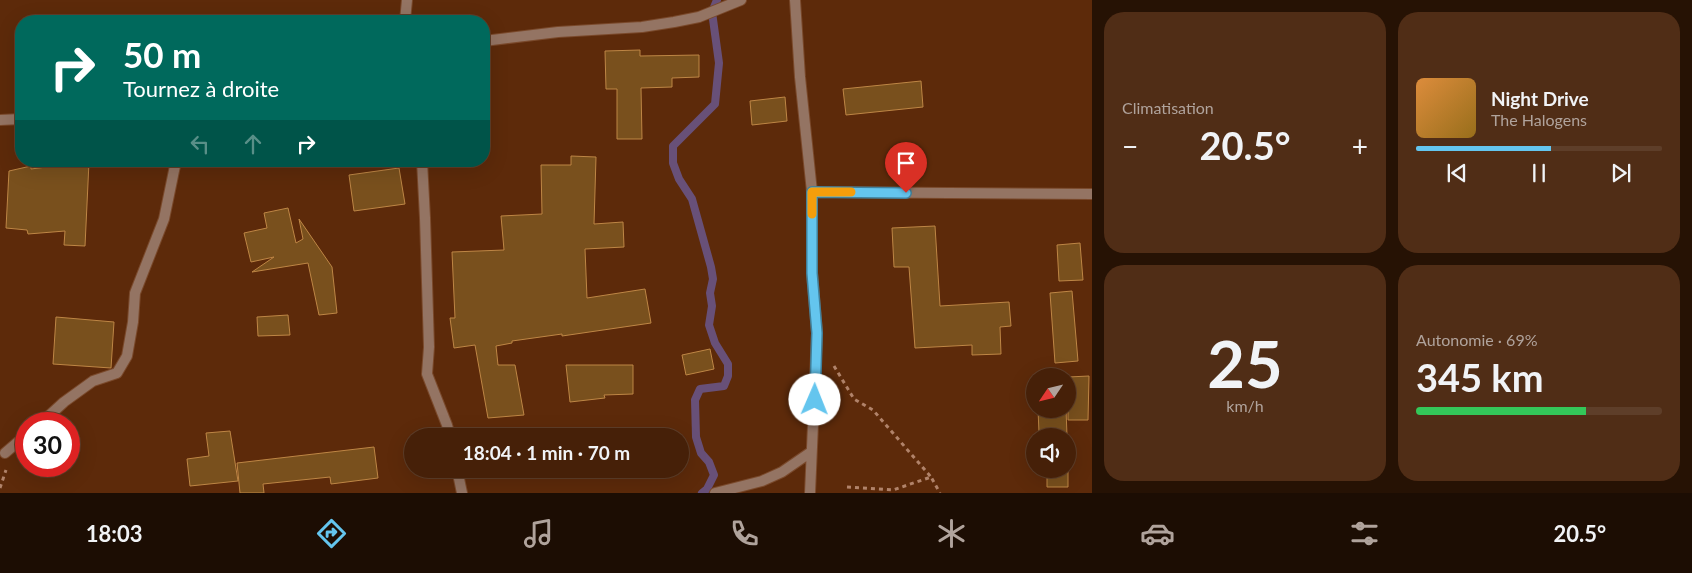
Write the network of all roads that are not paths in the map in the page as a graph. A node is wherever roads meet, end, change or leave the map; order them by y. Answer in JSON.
{"nodes":[{"id":1,"x":407,"y":0,"type":"edge"},
{"id":2,"x":741,"y":0,"type":"edge"},
{"id":3,"x":795,"y":0,"type":"edge"},
{"id":4,"x":406,"y":15,"type":"edge"},
{"id":5,"x":490,"y":40,"type":"edge"},
{"id":6,"x":15,"y":119,"type":"edge"},
{"id":7,"x":0,"y":120,"type":"edge"},
{"id":8,"x":175,"y":167,"type":"edge"},
{"id":9,"x":422,"y":167,"type":"edge"},
{"id":10,"x":812,"y":192,"type":"junction"},
{"id":11,"x":1092,"y":194,"type":"edge"},
{"id":12,"x":53,"y":412,"type":"edge"},
{"id":13,"x":448,"y":428,"type":"edge"},
{"id":14,"x":15,"y":444,"type":"edge"},
{"id":15,"x":811,"y":452,"type":"junction"},
{"id":16,"x":5,"y":453,"type":"dead end"},
{"id":17,"x":459,"y":478,"type":"edge"},
{"id":18,"x":462,"y":493,"type":"edge"},
{"id":19,"x":715,"y":493,"type":"edge"},
{"id":20,"x":810,"y":493,"type":"edge"}],
"edges":[{"from":1,"to":4,"type":"street"},
{"from":2,"to":5,"type":"street"},
{"from":3,"to":10,"type":"street"},
{"from":6,"to":7,"type":"street"},
{"from":8,"to":12,"type":"street"},
{"from":9,"to":13,"type":"street"},
{"from":10,"to":11,"type":"street"},
{"from":10,"to":15,"type":"street"},
{"from":14,"to":16,"type":"street"},
{"from":15,"to":19,"type":"street"},
{"from":15,"to":20,"type":"street"},
{"from":17,"to":18,"type":"street"}]}
